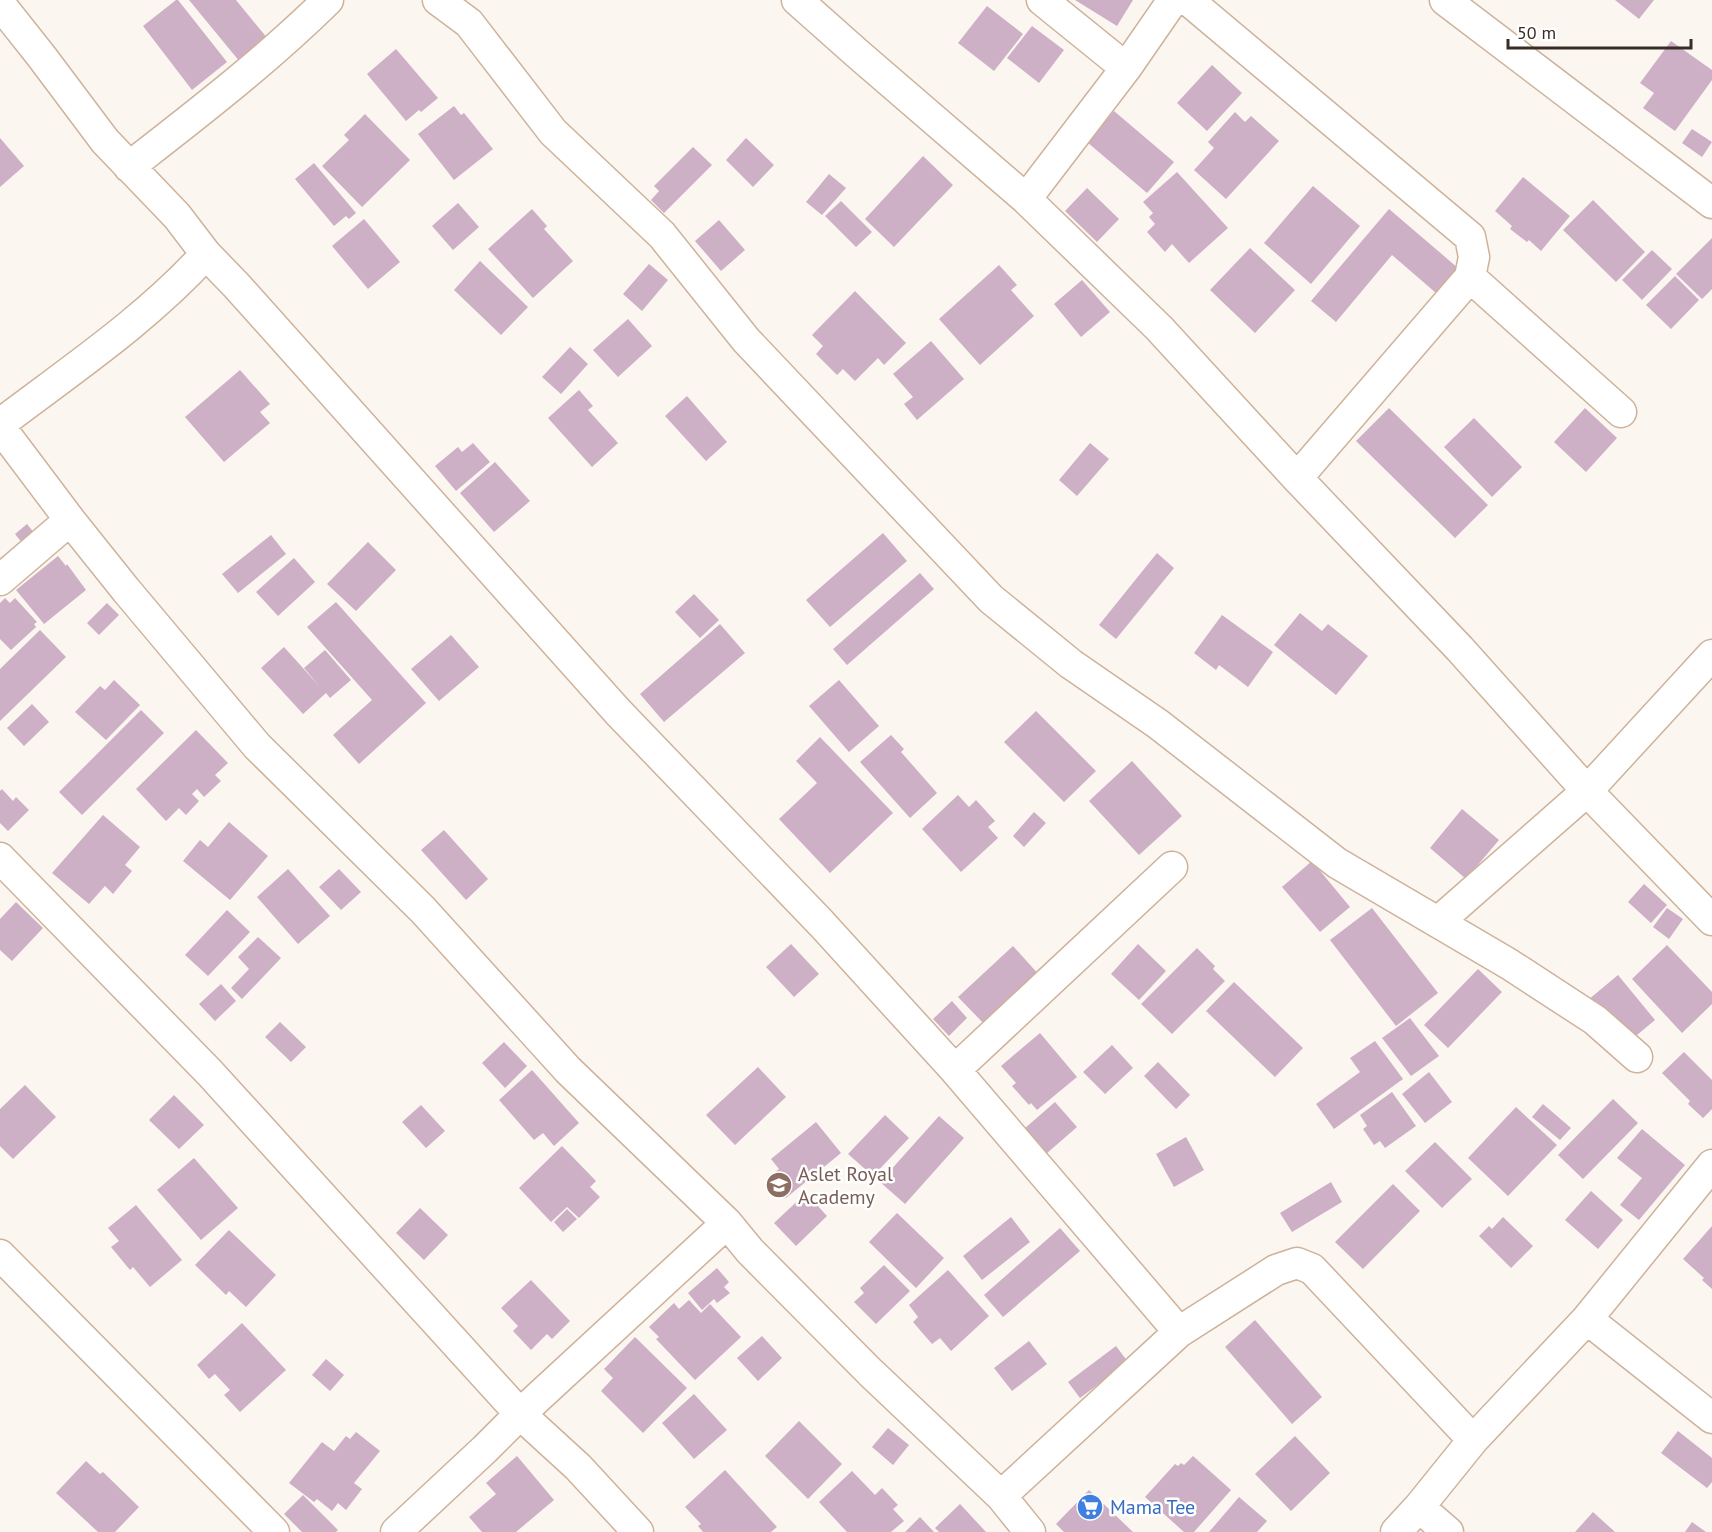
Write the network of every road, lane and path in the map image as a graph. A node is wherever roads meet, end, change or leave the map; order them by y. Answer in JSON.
{"nodes":[{"id":1,"x":328,"y":0,"type":"edge"},
{"id":2,"x":438,"y":0,"type":"edge"},
{"id":3,"x":797,"y":0,"type":"edge"},
{"id":4,"x":1042,"y":0,"type":"edge"},
{"id":5,"x":1173,"y":0,"type":"edge"},
{"id":6,"x":1188,"y":0,"type":"edge"},
{"id":7,"x":1445,"y":0,"type":"edge"},
{"id":8,"x":0,"y":4,"type":"edge"},
{"id":9,"x":1126,"y":68,"type":"junction"},
{"id":10,"x":129,"y":167,"type":"junction"},
{"id":11,"x":1026,"y":199,"type":"junction"},
{"id":12,"x":1712,"y":204,"type":"edge"},
{"id":13,"x":206,"y":254,"type":"junction"},
{"id":14,"x":1470,"y":277,"type":"junction"},
{"id":15,"x":1621,"y":412,"type":"dead end"},
{"id":16,"x":0,"y":425,"type":"edge"},
{"id":17,"x":1297,"y":478,"type":"junction"},
{"id":18,"x":70,"y":520,"type":"junction"},
{"id":19,"x":0,"y":580,"type":"edge"},
{"id":20,"x":1712,"y":655,"type":"edge"},
{"id":21,"x":1587,"y":791,"type":"junction"},
{"id":22,"x":0,"y":858,"type":"edge"},
{"id":23,"x":1172,"y":867,"type":"dead end"},
{"id":24,"x":1712,"y":920,"type":"edge"},
{"id":25,"x":1438,"y":922,"type":"junction"},
{"id":26,"x":1637,"y":1057,"type":"dead end"},
{"id":27,"x":955,"y":1070,"type":"junction"},
{"id":28,"x":1712,"y":1165,"type":"edge"},
{"id":29,"x":727,"y":1223,"type":"junction"},
{"id":30,"x":0,"y":1255,"type":"edge"},
{"id":31,"x":1587,"y":1319,"type":"junction"},
{"id":32,"x":1179,"y":1332,"type":"junction"},
{"id":33,"x":520,"y":1414,"type":"junction"},
{"id":34,"x":1712,"y":1418,"type":"edge"},
{"id":35,"x":1473,"y":1440,"type":"junction"},
{"id":36,"x":1001,"y":1496,"type":"junction"},
{"id":37,"x":1419,"y":1507,"type":"junction"},
{"id":38,"x":274,"y":1532,"type":"edge"},
{"id":39,"x":396,"y":1532,"type":"edge"},
{"id":40,"x":638,"y":1532,"type":"edge"},
{"id":41,"x":1030,"y":1532,"type":"edge"},
{"id":42,"x":1396,"y":1532,"type":"edge"},
{"id":43,"x":1448,"y":1532,"type":"edge"}],
"edges":[{"from":1,"to":10,"type":"street"},
{"from":2,"to":25,"type":"street"},
{"from":3,"to":11,"type":"street"},
{"from":4,"to":9,"type":"street"},
{"from":5,"to":9,"type":"street"},
{"from":6,"to":14,"type":"street"},
{"from":7,"to":12,"type":"street"},
{"from":8,"to":10,"type":"street"},
{"from":9,"to":11,"type":"street"},
{"from":10,"to":13,"type":"street"},
{"from":11,"to":17,"type":"street"},
{"from":13,"to":16,"type":"street"},
{"from":13,"to":27,"type":"street"},
{"from":14,"to":15,"type":"street"},
{"from":14,"to":17,"type":"street"},
{"from":16,"to":18,"type":"street"},
{"from":17,"to":21,"type":"street"},
{"from":18,"to":19,"type":"street"},
{"from":18,"to":29,"type":"street"},
{"from":20,"to":21,"type":"street"},
{"from":21,"to":24,"type":"street"},
{"from":21,"to":25,"type":"street"},
{"from":22,"to":33,"type":"street"},
{"from":23,"to":27,"type":"street"},
{"from":25,"to":26,"type":"street"},
{"from":27,"to":32,"type":"street"},
{"from":28,"to":31,"type":"street"},
{"from":29,"to":33,"type":"street"},
{"from":29,"to":36,"type":"street"},
{"from":30,"to":38,"type":"street"},
{"from":31,"to":34,"type":"street"},
{"from":31,"to":35,"type":"street"},
{"from":32,"to":35,"type":"street"},
{"from":32,"to":36,"type":"street"},
{"from":33,"to":39,"type":"street"},
{"from":33,"to":40,"type":"street"},
{"from":35,"to":37,"type":"street"},
{"from":36,"to":41,"type":"street"},
{"from":37,"to":42,"type":"street"},
{"from":37,"to":43,"type":"street"}]}
